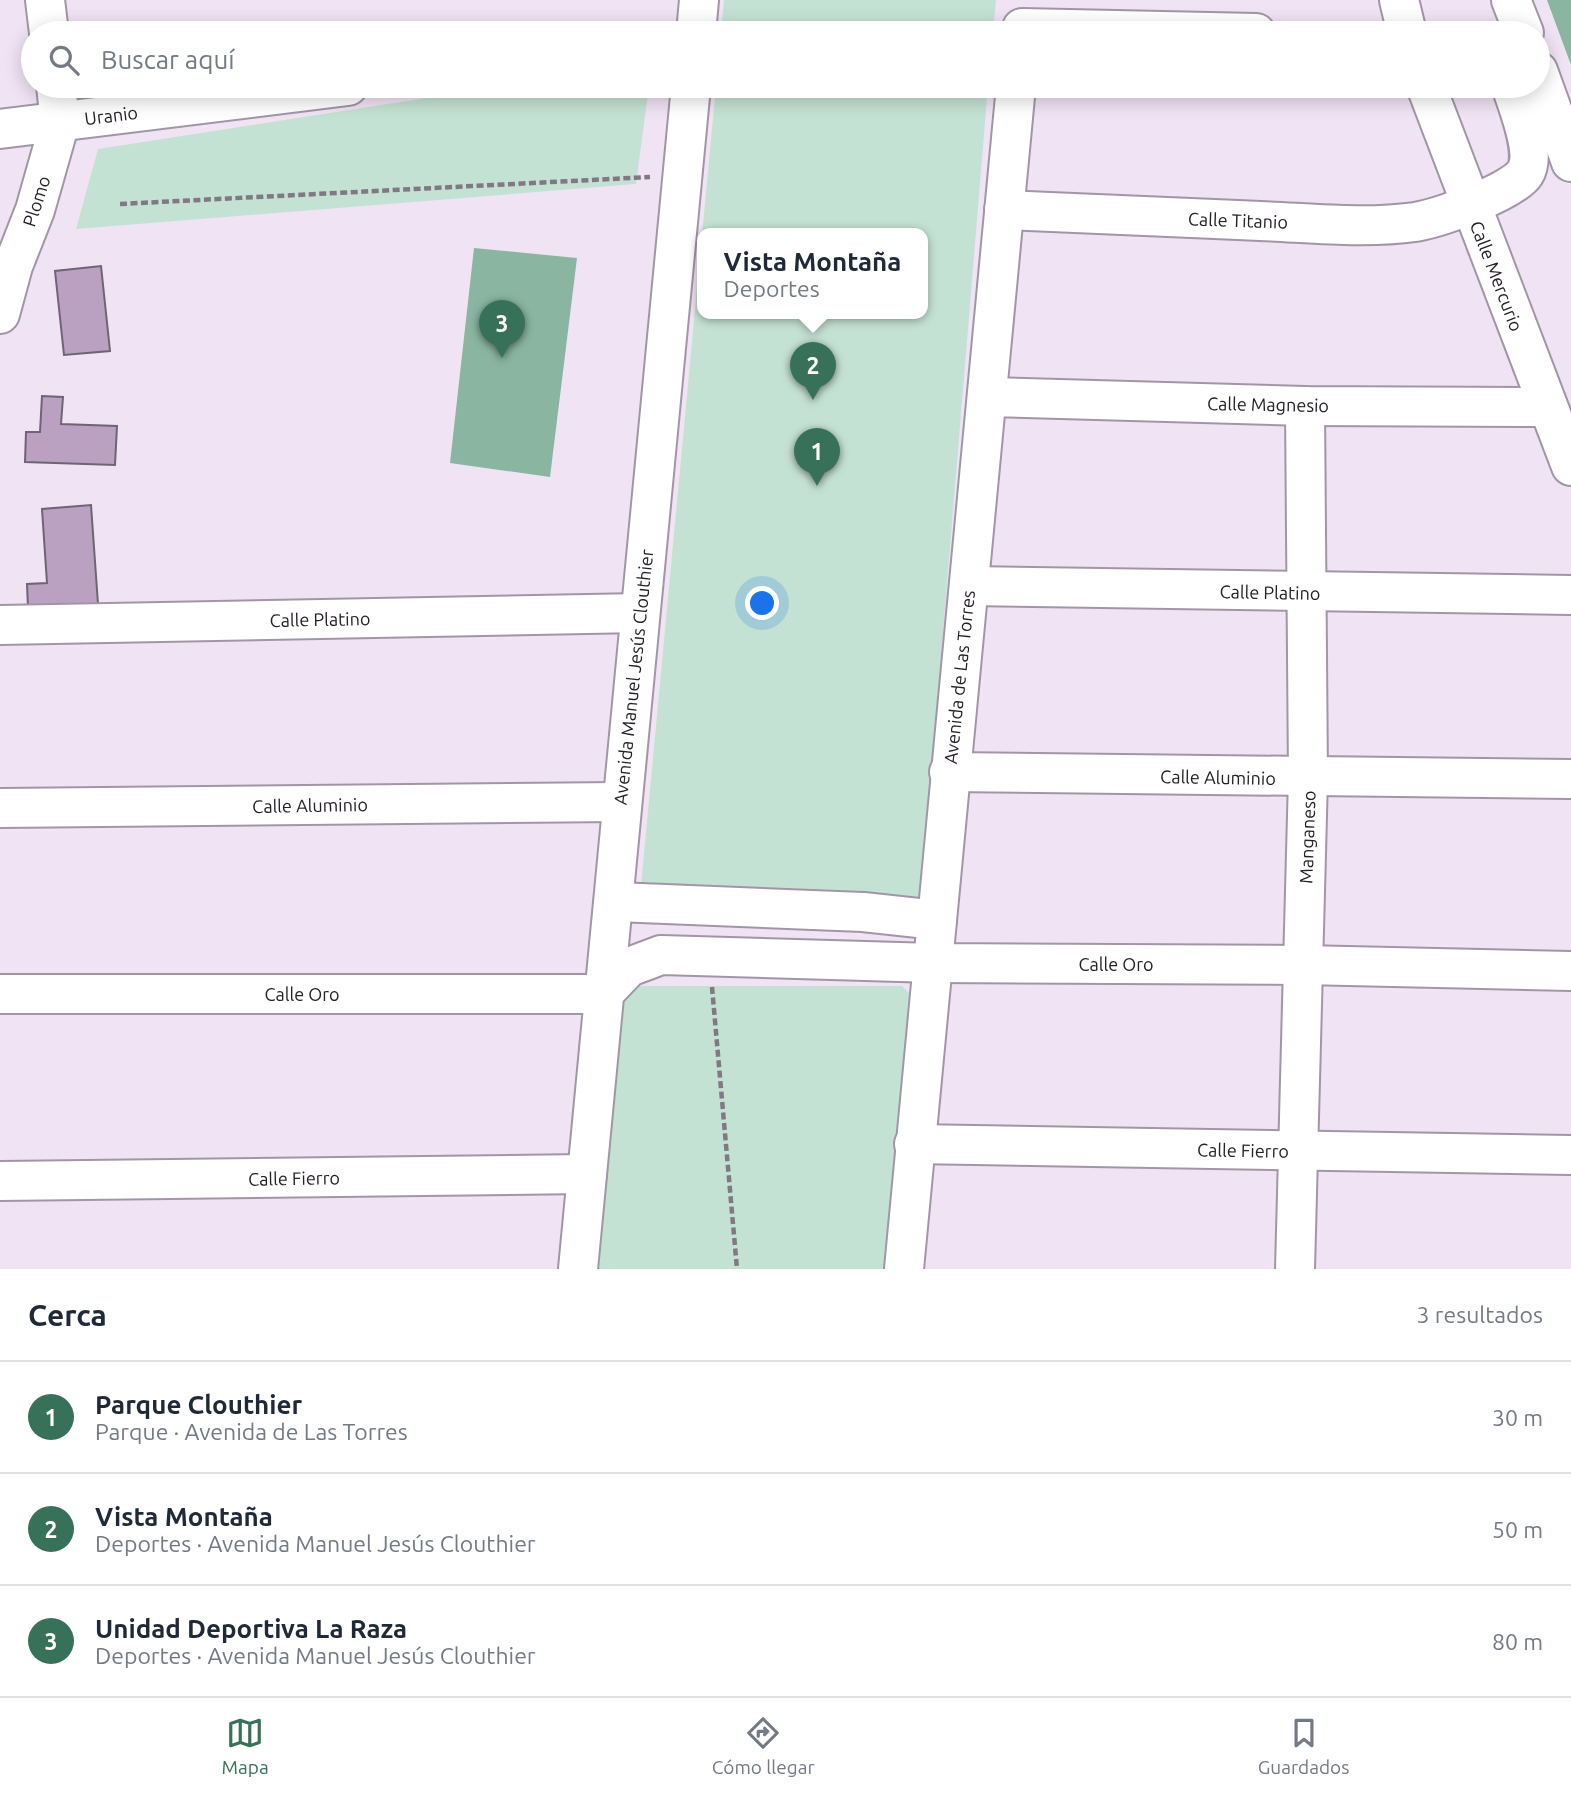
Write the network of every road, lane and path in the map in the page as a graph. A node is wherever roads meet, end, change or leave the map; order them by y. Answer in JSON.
{"nodes":[{"id":1,"x":45,"y":0,"type":"edge"},
{"id":2,"x":699,"y":0,"type":"edge"},
{"id":3,"x":1399,"y":0,"type":"edge"},
{"id":4,"x":1502,"y":0,"type":"edge"},
{"id":5,"x":1511,"y":0,"type":"edge"},
{"id":6,"x":1023,"y":20,"type":"edge"},
{"id":7,"x":48,"y":21,"type":"edge"},
{"id":8,"x":697,"y":21,"type":"edge"},
{"id":9,"x":1041,"y":21,"type":"edge"},
{"id":10,"x":1404,"y":21,"type":"edge"},
{"id":11,"x":1502,"y":21,"type":"edge"},
{"id":12,"x":1519,"y":21,"type":"edge"},
{"id":13,"x":155,"y":98,"type":"edge"},
{"id":14,"x":690,"y":98,"type":"edge"},
{"id":15,"x":1015,"y":98,"type":"edge"},
{"id":16,"x":1430,"y":98,"type":"edge"},
{"id":17,"x":1514,"y":98,"type":"edge"},
{"id":18,"x":1548,"y":98,"type":"edge"},
{"id":19,"x":58,"y":104,"type":"edge"},
{"id":20,"x":0,"y":130,"type":"edge"},
{"id":21,"x":1571,"y":162,"type":"edge"},
{"id":22,"x":682,"y":175,"type":"junction"},
{"id":23,"x":120,"y":204,"type":"dead end"},
{"id":24,"x":1469,"y":204,"type":"junction"},
{"id":25,"x":1004,"y":210,"type":"junction"},
{"id":26,"x":0,"y":314,"type":"edge"},
{"id":27,"x":988,"y":397,"type":"junction"},
{"id":28,"x":1305,"y":406,"type":"junction"},
{"id":29,"x":1548,"y":407,"type":"junction"},
{"id":30,"x":1571,"y":466,"type":"edge"},
{"id":31,"x":969,"y":586,"type":"junction"},
{"id":32,"x":1304,"y":593,"type":"junction"},
{"id":33,"x":1571,"y":595,"type":"edge"},
{"id":34,"x":640,"y":613,"type":"junction"},
{"id":35,"x":0,"y":625,"type":"edge"},
{"id":36,"x":949,"y":772,"type":"junction"},
{"id":37,"x":1308,"y":778,"type":"junction"},
{"id":38,"x":1571,"y":779,"type":"edge"},
{"id":39,"x":620,"y":802,"type":"junction"},
{"id":40,"x":0,"y":808,"type":"edge"},
{"id":41,"x":615,"y":892,"type":"junction"},
{"id":42,"x":937,"y":920,"type":"junction"},
{"id":43,"x":661,"y":955,"type":"junction"},
{"id":44,"x":709,"y":956,"type":"junction"},
{"id":45,"x":934,"y":963,"type":"junction"},
{"id":46,"x":1303,"y":965,"type":"junction"},
{"id":47,"x":1571,"y":971,"type":"edge"},
{"id":48,"x":603,"y":993,"type":"junction"},
{"id":49,"x":0,"y":994,"type":"edge"},
{"id":50,"x":914,"y":1144,"type":"junction"},
{"id":51,"x":1297,"y":1151,"type":"junction"},
{"id":52,"x":1571,"y":1155,"type":"edge"},
{"id":53,"x":587,"y":1174,"type":"junction"},
{"id":54,"x":0,"y":1181,"type":"edge"},
{"id":55,"x":578,"y":1269,"type":"edge"},
{"id":56,"x":737,"y":1269,"type":"edge"},
{"id":57,"x":904,"y":1269,"type":"edge"},
{"id":58,"x":1295,"y":1269,"type":"edge"}],
"edges":[{"from":1,"to":7,"type":"street"},
{"from":2,"to":8,"type":"street"},
{"from":3,"to":10,"type":"street"},
{"from":4,"to":11,"type":"street"},
{"from":5,"to":12,"type":"street"},
{"from":6,"to":9,"type":"street"},
{"from":13,"to":19,"type":"street","name":"Uranio"},
{"from":14,"to":22,"type":"street","name":"Avenida Manuel Jesús Clouthier"},
{"from":15,"to":25,"type":"street","name":"Avenida de Las Torres"},
{"from":16,"to":24,"type":"street","name":"Calle Mercurio"},
{"from":17,"to":24,"type":"street","name":"Calle Titanio"},
{"from":18,"to":21,"type":"street"},
{"from":19,"to":20,"type":"street","name":"Uranio"},
{"from":19,"to":26,"type":"street","name":"Plomo"},
{"from":22,"to":23,"type":"path"},
{"from":22,"to":34,"type":"street","name":"Avenida Manuel Jesús Clouthier"},
{"from":24,"to":25,"type":"street","name":"Calle Titanio"},
{"from":24,"to":29,"type":"street","name":"Calle Mercurio"},
{"from":25,"to":27,"type":"street","name":"Avenida de Las Torres"},
{"from":27,"to":28,"type":"street","name":"Calle Magnesio"},
{"from":27,"to":31,"type":"street","name":"Avenida de Las Torres"},
{"from":28,"to":29,"type":"street","name":"Calle Magnesio"},
{"from":28,"to":32,"type":"street","name":"Manganeso"},
{"from":29,"to":30,"type":"street","name":"Calle Mercurio"},
{"from":31,"to":32,"type":"street","name":"Calle Platino"},
{"from":31,"to":36,"type":"street","name":"Avenida de Las Torres"},
{"from":32,"to":33,"type":"street","name":"Calle Platino"},
{"from":32,"to":37,"type":"street","name":"Manganeso"},
{"from":34,"to":35,"type":"street","name":"Calle Platino"},
{"from":34,"to":39,"type":"street","name":"Avenida Manuel Jesús Clouthier"},
{"from":36,"to":37,"type":"street","name":"Calle Aluminio"},
{"from":36,"to":42,"type":"street","name":"Avenida de Las Torres"},
{"from":37,"to":38,"type":"street","name":"Calle Aluminio"},
{"from":37,"to":46,"type":"street","name":"Manganeso"},
{"from":39,"to":40,"type":"street","name":"Calle Aluminio"},
{"from":39,"to":41,"type":"street","name":"Avenida Manuel Jesús Clouthier"},
{"from":41,"to":42,"type":"street"},
{"from":41,"to":43,"type":"street"},
{"from":41,"to":48,"type":"street","name":"Avenida Manuel Jesús Clouthier"},
{"from":42,"to":45,"type":"street","name":"Avenida de Las Torres"},
{"from":43,"to":44,"type":"street","name":"Calle Oro"},
{"from":43,"to":48,"type":"street"},
{"from":44,"to":45,"type":"street","name":"Calle Oro"},
{"from":44,"to":56,"type":"path"},
{"from":45,"to":46,"type":"street","name":"Calle Oro"},
{"from":45,"to":50,"type":"street","name":"Avenida de Las Torres"},
{"from":46,"to":47,"type":"street","name":"Calle Oro"},
{"from":46,"to":51,"type":"street","name":"Manganeso"},
{"from":48,"to":49,"type":"street","name":"Calle Oro"},
{"from":48,"to":53,"type":"street","name":"Avenida Manuel Jesús Clouthier"},
{"from":50,"to":51,"type":"street","name":"Calle Fierro"},
{"from":50,"to":57,"type":"street","name":"Avenida de Las Torres"},
{"from":51,"to":52,"type":"street","name":"Calle Fierro"},
{"from":51,"to":58,"type":"street","name":"Manganeso"},
{"from":53,"to":54,"type":"street","name":"Calle Fierro"},
{"from":53,"to":55,"type":"street","name":"Avenida Manuel Jesús Clouthier"}]}
